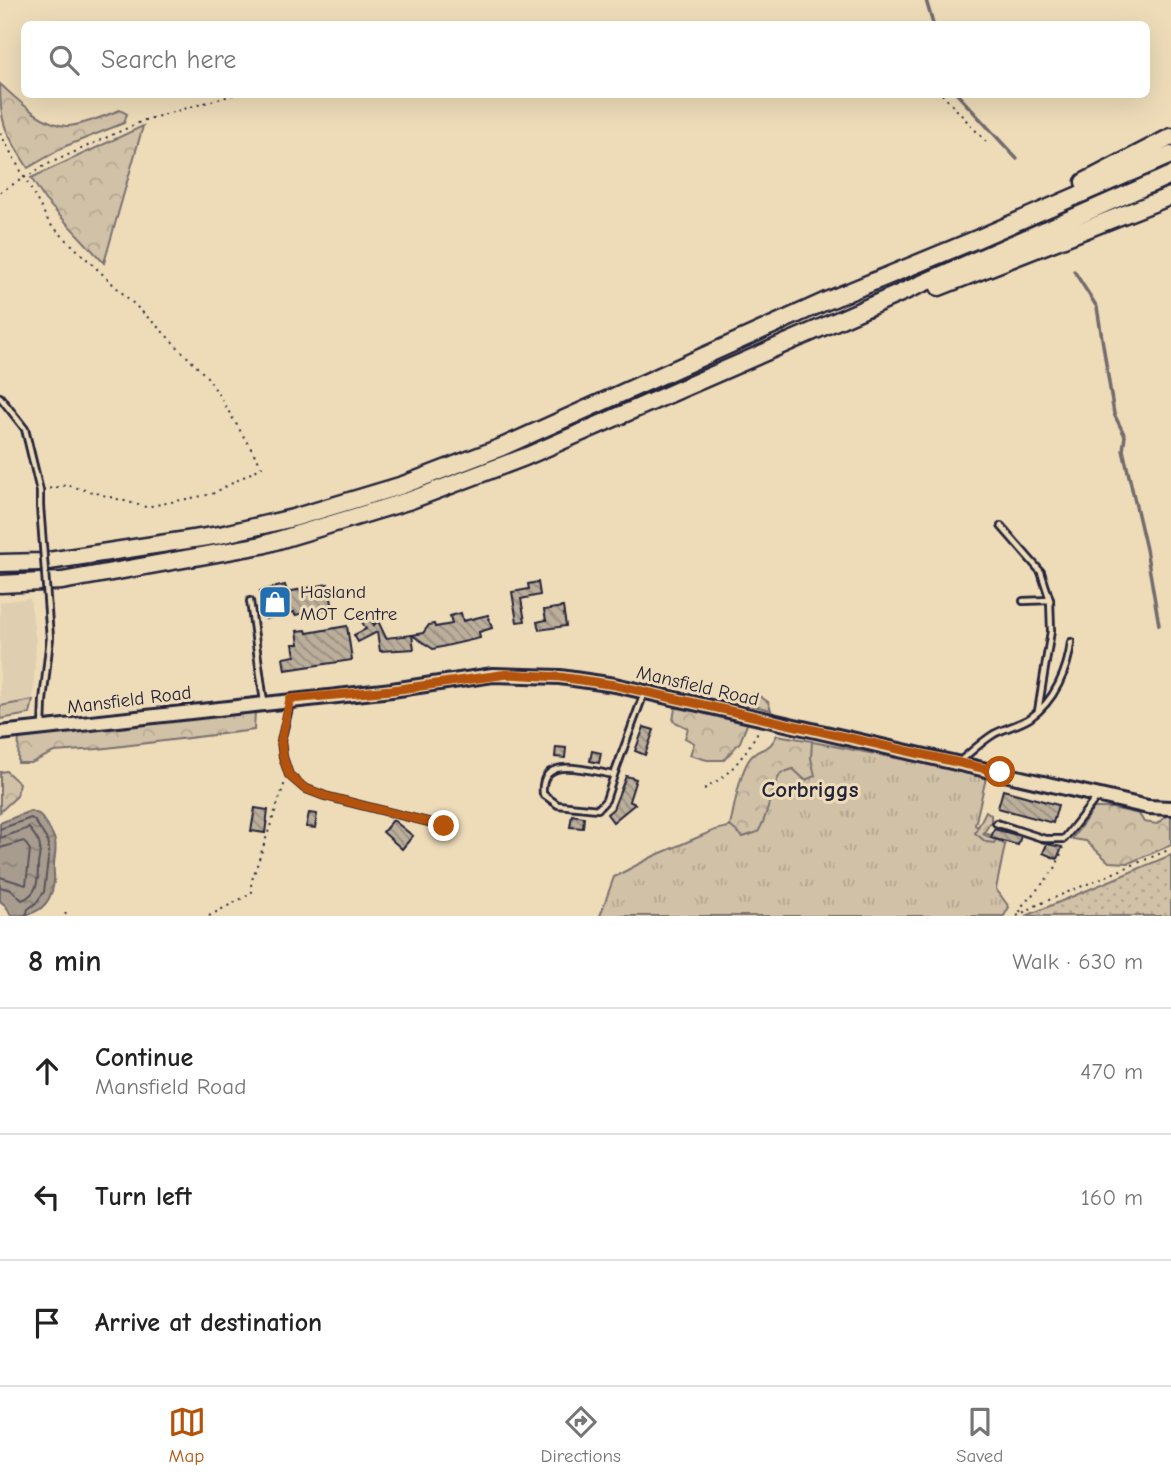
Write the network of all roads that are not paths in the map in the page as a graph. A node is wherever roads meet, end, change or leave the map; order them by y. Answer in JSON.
{"nodes":[{"id":1,"x":1171,"y":136,"type":"edge"},
{"id":2,"x":1171,"y":155,"type":"edge"},
{"id":3,"x":1171,"y":175,"type":"edge"},
{"id":4,"x":1171,"y":195,"type":"edge"},
{"id":5,"x":977,"y":239,"type":"junction"},
{"id":6,"x":883,"y":300,"type":"junction"},
{"id":7,"x":0,"y":397,"type":"edge"},
{"id":8,"x":1001,"y":526,"type":"dead end"},
{"id":9,"x":0,"y":563,"type":"edge"},
{"id":10,"x":0,"y":584,"type":"edge"},
{"id":11,"x":1050,"y":600,"type":"junction"},
{"id":12,"x":250,"y":601,"type":"dead end"},
{"id":13,"x":1023,"y":601,"type":"dead end"},
{"id":14,"x":1071,"y":642,"type":"dead end"},
{"id":15,"x":644,"y":692,"type":"junction"},
{"id":16,"x":290,"y":699,"type":"junction"},
{"id":17,"x":264,"y":703,"type":"junction"},
{"id":18,"x":1037,"y":712,"type":"junction"},
{"id":19,"x":42,"y":729,"type":"junction"},
{"id":20,"x":0,"y":733,"type":"edge"},
{"id":21,"x":959,"y":763,"type":"junction"},
{"id":22,"x":614,"y":775,"type":"junction"},
{"id":23,"x":1098,"y":796,"type":"junction"},
{"id":24,"x":1171,"y":808,"type":"edge"},
{"id":25,"x":996,"y":823,"type":"dead end"},
{"id":26,"x":444,"y":826,"type":"dead end"}],
"edges":[{"from":1,"to":5,"type":"highway"},
{"from":2,"to":5,"type":"highway"},
{"from":3,"to":6,"type":"highway"},
{"from":4,"to":6,"type":"highway"},
{"from":5,"to":9,"type":"highway"},
{"from":6,"to":10,"type":"highway"},
{"from":7,"to":19,"type":"lane","bridge":true},
{"from":8,"to":11,"type":"lane"},
{"from":11,"to":13,"type":"lane"},
{"from":11,"to":18,"type":"lane"},
{"from":12,"to":17,"type":"lane"},
{"from":14,"to":18,"type":"lane"},
{"from":15,"to":16,"type":"main road","name":"Mansfield Road"},
{"from":15,"to":21,"type":"main road","name":"Mansfield Road"},
{"from":15,"to":22,"type":"lane"},
{"from":16,"to":17,"type":"main road","name":"Mansfield Road"},
{"from":16,"to":26,"type":"lane"},
{"from":17,"to":19,"type":"main road","name":"Mansfield Road"},
{"from":18,"to":21,"type":"lane"},
{"from":19,"to":20,"type":"main road","name":"Mansfield Road"},
{"from":21,"to":23,"type":"main road","name":"Mansfield Road"},
{"from":22,"to":22,"type":"lane"},
{"from":23,"to":24,"type":"main road","name":"Mansfield Road"},
{"from":23,"to":25,"type":"lane"}]}
